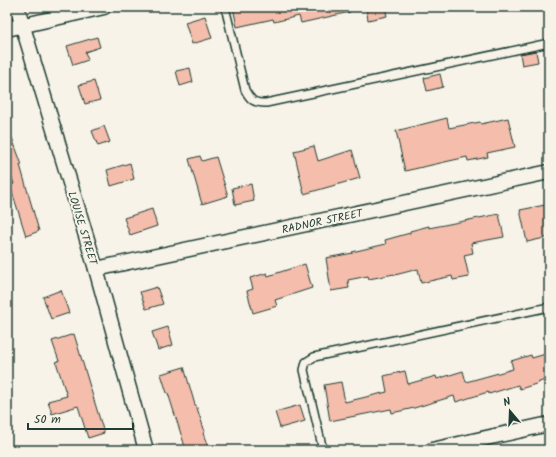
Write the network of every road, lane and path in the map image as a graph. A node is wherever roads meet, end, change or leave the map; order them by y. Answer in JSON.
{"nodes":[{"id":1,"x":17,"y":7,"type":"edge"},
{"id":2,"x":104,"y":7,"type":"edge"},
{"id":3,"x":225,"y":7,"type":"edge"},
{"id":4,"x":22,"y":25,"type":"junction"},
{"id":5,"x":7,"y":29,"type":"edge"},
{"id":6,"x":549,"y":43,"type":"edge"},
{"id":7,"x":549,"y":172,"type":"edge"},
{"id":8,"x":96,"y":270,"type":"junction"},
{"id":9,"x":549,"y":307,"type":"edge"},
{"id":10,"x":549,"y":424,"type":"edge"},
{"id":11,"x":468,"y":446,"type":"edge"},
{"id":12,"x":146,"y":450,"type":"edge"},
{"id":13,"x":323,"y":450,"type":"edge"},
{"id":14,"x":432,"y":450,"type":"edge"}],
"edges":[{"from":1,"to":4,"type":"street","name":"LOUISE STREET"},
{"from":2,"to":4,"type":"street"},
{"from":3,"to":6,"type":"lane"},
{"from":4,"to":5,"type":"street"},
{"from":4,"to":8,"type":"street","name":"LOUISE STREET"},
{"from":7,"to":8,"type":"street","name":"RADNOR STREET"},
{"from":8,"to":12,"type":"street","name":"LOUISE STREET"},
{"from":9,"to":13,"type":"lane"},
{"from":10,"to":11,"type":"street"},
{"from":11,"to":14,"type":"street"}]}
